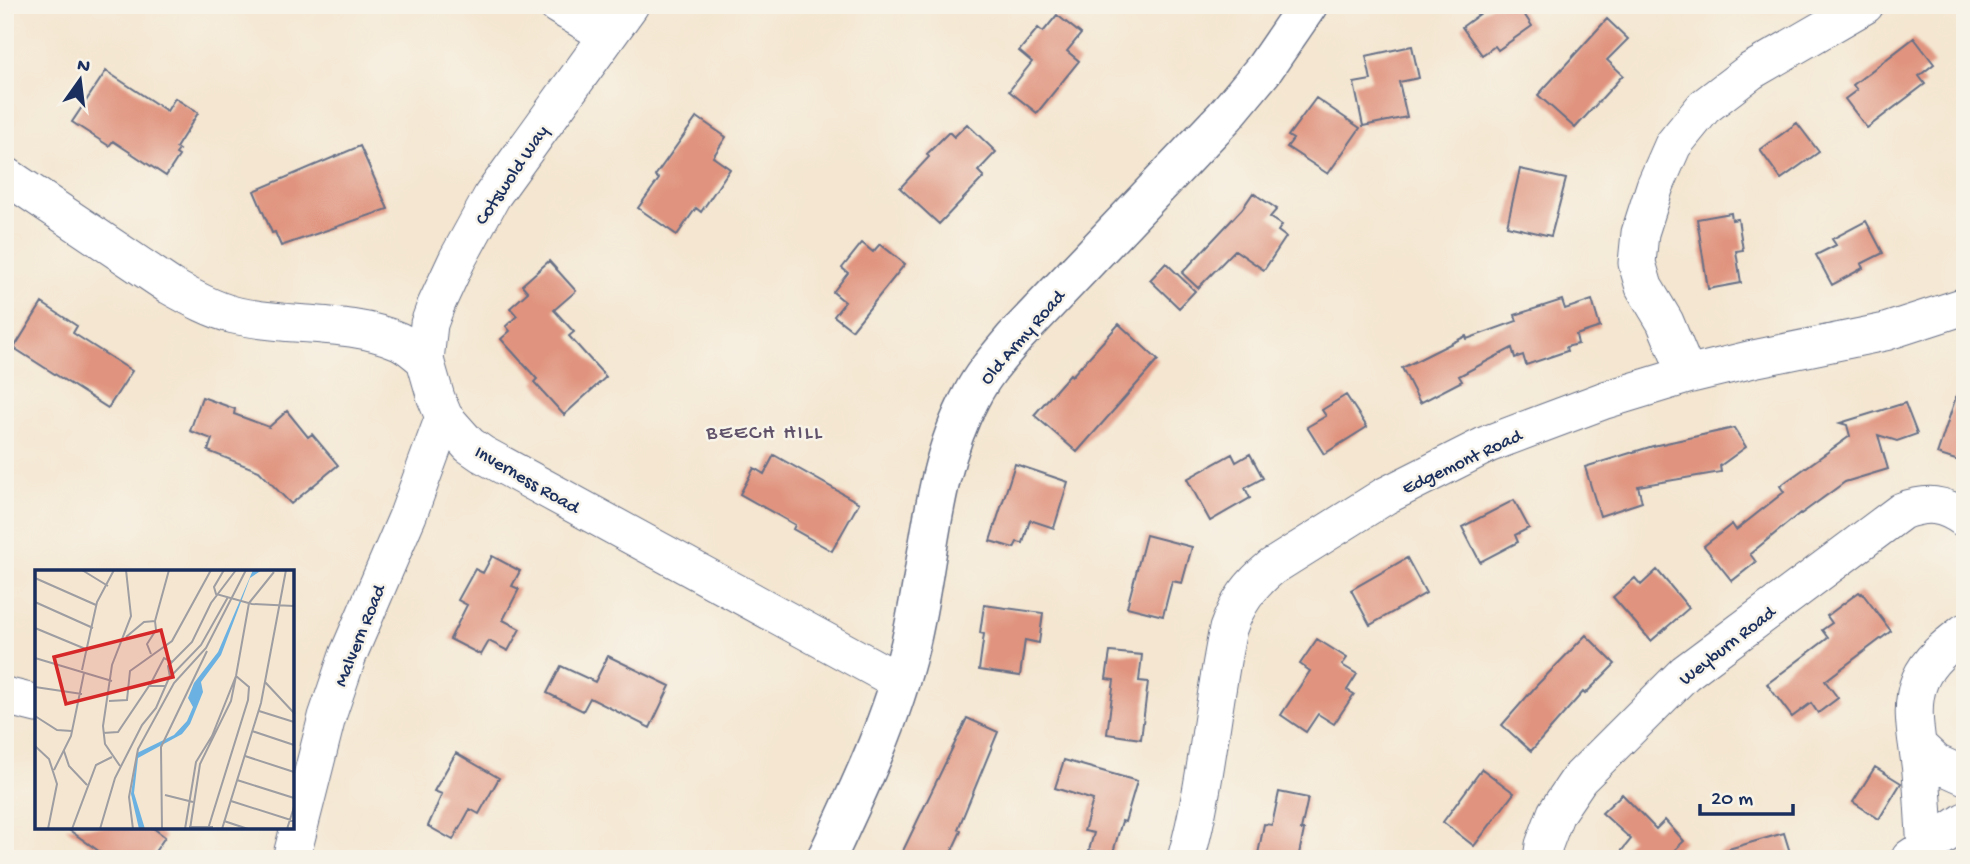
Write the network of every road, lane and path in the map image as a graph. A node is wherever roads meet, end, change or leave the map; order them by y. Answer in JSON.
{"nodes":[{"id":1,"x":557,"y":5,"type":"edge"},
{"id":2,"x":629,"y":5,"type":"edge"},
{"id":3,"x":1308,"y":5,"type":"edge"},
{"id":4,"x":1865,"y":5,"type":"edge"},
{"id":5,"x":607,"y":36,"type":"junction"},
{"id":6,"x":5,"y":175,"type":"edge"},
{"id":7,"x":1965,"y":306,"type":"edge"},
{"id":8,"x":425,"y":360,"type":"junction"},
{"id":9,"x":1687,"y":375,"type":"junction"},
{"id":10,"x":444,"y":417,"type":"junction"},
{"id":11,"x":1965,"y":519,"type":"edge"},
{"id":12,"x":1965,"y":632,"type":"edge"},
{"id":13,"x":900,"y":682,"type":"junction"},
{"id":14,"x":5,"y":696,"type":"edge"},
{"id":15,"x":35,"y":704,"type":"edge"},
{"id":16,"x":1919,"y":747,"type":"junction"},
{"id":17,"x":302,"y":773,"type":"edge"},
{"id":18,"x":1965,"y":776,"type":"edge"},
{"id":19,"x":1965,"y":821,"type":"edge"},
{"id":20,"x":1917,"y":853,"type":"edge"},
{"id":21,"x":291,"y":859,"type":"edge"},
{"id":22,"x":827,"y":859,"type":"edge"},
{"id":23,"x":1186,"y":859,"type":"edge"},
{"id":24,"x":1542,"y":859,"type":"edge"}],
"edges":[{"from":1,"to":5,"type":"street"},
{"from":2,"to":5,"type":"street","name":"Cotswold Way"},
{"from":3,"to":13,"type":"street","name":"Old Army Road"},
{"from":4,"to":9,"type":"street"},
{"from":5,"to":8,"type":"street","name":"Cotswold Way"},
{"from":6,"to":8,"type":"street"},
{"from":7,"to":9,"type":"street","name":"Edgemont Road"},
{"from":8,"to":10,"type":"street","name":"Inverness Road"},
{"from":9,"to":23,"type":"street","name":"Edgemont Road"},
{"from":10,"to":13,"type":"street","name":"Inverness Road"},
{"from":10,"to":17,"type":"street","name":"Malvern Road"},
{"from":11,"to":24,"type":"street","name":"Weyburn Road"},
{"from":12,"to":16,"type":"street"},
{"from":13,"to":22,"type":"street","name":"Old Army Road"},
{"from":14,"to":15,"type":"street"},
{"from":16,"to":18,"type":"street"},
{"from":16,"to":20,"type":"street"},
{"from":17,"to":21,"type":"street","name":"Malvern Road"},
{"from":19,"to":20,"type":"street"}]}
